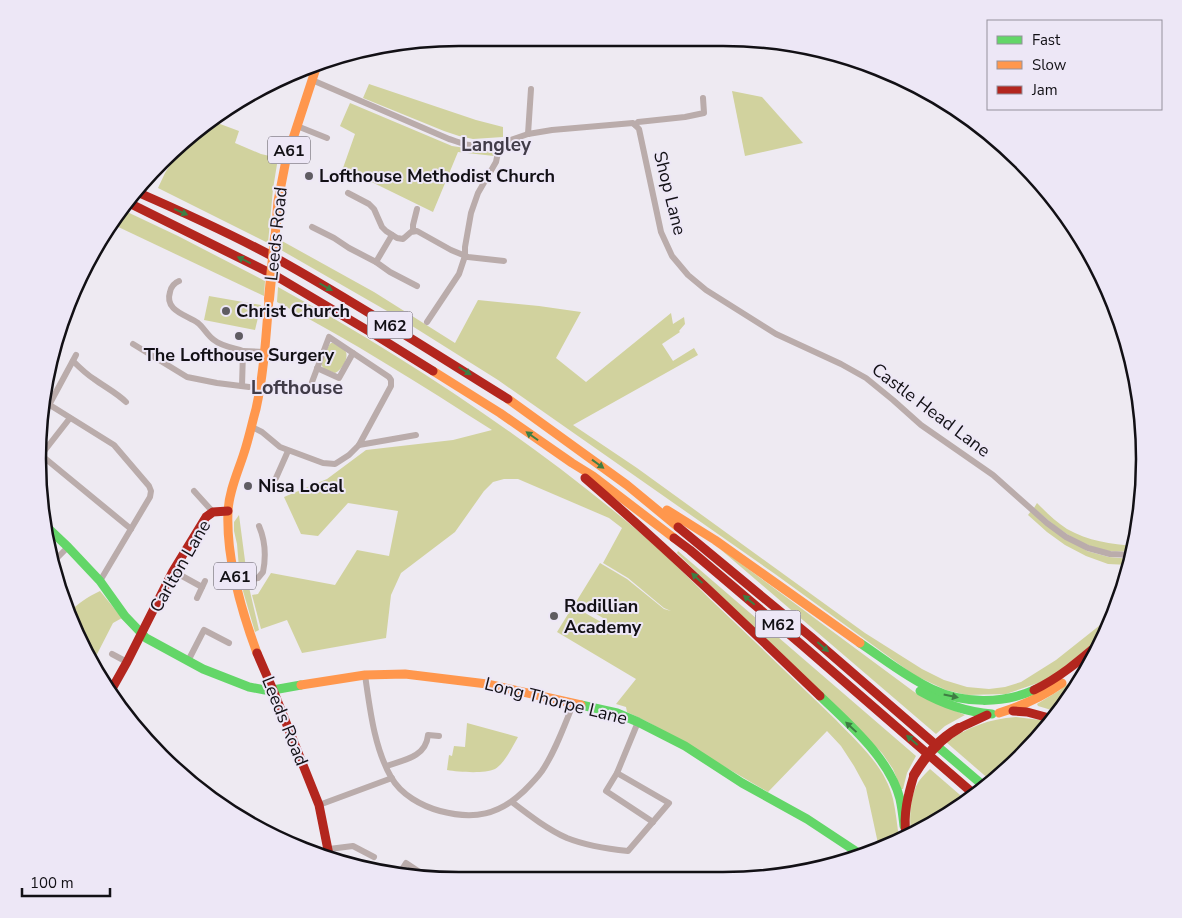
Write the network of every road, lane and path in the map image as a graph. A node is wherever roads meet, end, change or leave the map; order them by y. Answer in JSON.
{"nodes":[{"id":1,"x":315,"y":72,"type":"edge"},
{"id":2,"x":312,"y":80,"type":"junction"},
{"id":3,"x":531,"y":89,"type":"dead end"},
{"id":4,"x":702,"y":98,"type":"dead end"},
{"id":5,"x":633,"y":124,"type":"junction"},
{"id":6,"x":296,"y":126,"type":"junction"},
{"id":7,"x":528,"y":134,"type":"junction"},
{"id":8,"x":327,"y":138,"type":"dead end"},
{"id":9,"x":500,"y":148,"type":"junction"},
{"id":10,"x":348,"y":193,"type":"dead end"},
{"id":11,"x":143,"y":195,"type":"edge"},
{"id":12,"x":134,"y":206,"type":"edge"},
{"id":13,"x":417,"y":208,"type":"dead end"},
{"id":14,"x":312,"y":227,"type":"dead end"},
{"id":15,"x":413,"y":231,"type":"junction"},
{"id":16,"x":392,"y":235,"type":"junction"},
{"id":17,"x":465,"y":256,"type":"junction"},
{"id":18,"x":504,"y":261,"type":"dead end"},
{"id":19,"x":376,"y":262,"type":"junction"},
{"id":20,"x":179,"y":281,"type":"dead end"},
{"id":21,"x":418,"y":286,"type":"dead end"},
{"id":22,"x":706,"y":290,"type":"joint"},
{"id":23,"x":427,"y":322,"type":"dead end"},
{"id":24,"x":133,"y":344,"type":"dead end"},
{"id":25,"x":243,"y":351,"type":"junction"},
{"id":26,"x":264,"y":352,"type":"junction"},
{"id":27,"x":354,"y":353,"type":"junction"},
{"id":28,"x":318,"y":368,"type":"junction"},
{"id":29,"x":312,"y":382,"type":"dead end"},
{"id":30,"x":51,"y":396,"type":"edge"},
{"id":31,"x":50,"y":405,"type":"edge"},
{"id":32,"x":118,"y":407,"type":"dead end"},
{"id":33,"x":70,"y":418,"type":"junction"},
{"id":34,"x":252,"y":427,"type":"junction"},
{"id":35,"x":416,"y":435,"type":"dead end"},
{"id":36,"x":359,"y":444,"type":"junction"},
{"id":37,"x":46,"y":447,"type":"edge"},
{"id":38,"x":288,"y":451,"type":"junction"},
{"id":39,"x":46,"y":460,"type":"edge"},
{"id":40,"x":572,"y":463,"type":"junction"},
{"id":41,"x":276,"y":478,"type":"dead end"},
{"id":42,"x":627,"y":485,"type":"junction"},
{"id":43,"x":194,"y":491,"type":"dead end"},
{"id":44,"x":213,"y":512,"type":"junction"},
{"id":45,"x":228,"y":512,"type":"junction"},
{"id":46,"x":259,"y":526,"type":"dead end"},
{"id":47,"x":131,"y":529,"type":"junction"},
{"id":48,"x":53,"y":532,"type":"edge"},
{"id":49,"x":68,"y":546,"type":"junction"},
{"id":50,"x":1124,"y":555,"type":"edge"},
{"id":51,"x":58,"y":557,"type":"edge"},
{"id":52,"x":173,"y":571,"type":"junction"},
{"id":53,"x":100,"y":582,"type":"junction"},
{"id":54,"x":236,"y":582,"type":"junction"},
{"id":55,"x":197,"y":598,"type":"dead end"},
{"id":56,"x":141,"y":634,"type":"junction"},
{"id":57,"x":849,"y":637,"type":"junction"},
{"id":58,"x":229,"y":643,"type":"dead end"},
{"id":59,"x":112,"y":654,"type":"dead end"},
{"id":60,"x":1086,"y":655,"type":"edge"},
{"id":61,"x":127,"y":662,"type":"junction"},
{"id":62,"x":188,"y":662,"type":"junction"},
{"id":63,"x":1075,"y":673,"type":"edge"},
{"id":64,"x":365,"y":675,"type":"junction"},
{"id":65,"x":114,"y":685,"type":"edge"},
{"id":66,"x":273,"y":690,"type":"junction"},
{"id":67,"x":574,"y":702,"type":"junction"},
{"id":68,"x":996,"y":713,"type":"junction"},
{"id":69,"x":1045,"y":716,"type":"edge"},
{"id":70,"x":638,"y":722,"type":"junction"},
{"id":71,"x":439,"y":736,"type":"dead end"},
{"id":72,"x":386,"y":766,"type":"junction"},
{"id":73,"x":617,"y":773,"type":"junction"},
{"id":74,"x":392,"y":778,"type":"junction"},
{"id":75,"x":891,"y":779,"type":"junction"},
{"id":76,"x":979,"y":782,"type":"edge"},
{"id":77,"x":969,"y":790,"type":"edge"},
{"id":78,"x":512,"y":802,"type":"junction"},
{"id":79,"x":319,"y":805,"type":"junction"},
{"id":80,"x":653,"y":822,"type":"junction"},
{"id":81,"x":905,"y":830,"type":"edge"},
{"id":82,"x":900,"y":832,"type":"edge"},
{"id":83,"x":855,"y":850,"type":"edge"},
{"id":84,"x":328,"y":851,"type":"edge"},
{"id":85,"x":334,"y":852,"type":"edge"},
{"id":86,"x":374,"y":858,"type":"dead end"},
{"id":87,"x":403,"y":868,"type":"edge"},
{"id":88,"x":414,"y":869,"type":"edge"}],
"edges":[{"from":1,"to":2,"type":"main road","name":"Leeds Road","number":"A61"},
{"from":2,"to":6,"type":"main road","name":"Leeds Road","number":"A61"},
{"from":2,"to":9,"type":"street"},
{"from":3,"to":7,"type":"street"},
{"from":4,"to":5,"type":"street"},
{"from":5,"to":7,"type":"street"},
{"from":5,"to":22,"type":"street","name":"Shop Lane"},
{"from":6,"to":8,"type":"street"},
{"from":6,"to":26,"type":"main road","name":"Leeds Road","number":"A61","bridge":true},
{"from":7,"to":9,"type":"street"},
{"from":9,"to":17,"type":"street"},
{"from":10,"to":16,"type":"street"},
{"from":11,"to":42,"type":"main road","number":"M62","one_way":true},
{"from":40,"to":12,"type":"main road","number":"M62","one_way":true},
{"from":13,"to":15,"type":"street"},
{"from":14,"to":19,"type":"street"},
{"from":15,"to":16,"type":"street"},
{"from":15,"to":17,"type":"street"},
{"from":16,"to":19,"type":"street"},
{"from":17,"to":18,"type":"street"},
{"from":17,"to":23,"type":"street"},
{"from":19,"to":21,"type":"street"},
{"from":20,"to":25,"type":"street"},
{"from":22,"to":50,"type":"street","name":"Castle Head Lane"},
{"from":24,"to":25,"type":"street"},
{"from":25,"to":26,"type":"street"},
{"from":26,"to":34,"type":"main road","name":"Leeds Road","number":"A61"},
{"from":27,"to":28,"type":"street"},
{"from":27,"to":28,"type":"street"},
{"from":27,"to":36,"type":"street"},
{"from":28,"to":29,"type":"street"},
{"from":30,"to":32,"type":"street"},
{"from":31,"to":33,"type":"street"},
{"from":33,"to":37,"type":"street"},
{"from":33,"to":47,"type":"street"},
{"from":34,"to":38,"type":"street"},
{"from":34,"to":45,"type":"main road","name":"Leeds Road","number":"A61"},
{"from":35,"to":36,"type":"street"},
{"from":36,"to":38,"type":"street"},
{"from":38,"to":41,"type":"street"},
{"from":39,"to":47,"type":"street"},
{"from":75,"to":40,"type":"main road","one_way":true},
{"from":77,"to":40,"type":"main road","number":"M62","one_way":true},
{"from":42,"to":57,"type":"main road","number":"M62"},
{"from":42,"to":76,"type":"main road","number":"M62","one_way":true},
{"from":43,"to":44,"type":"street"},
{"from":44,"to":45,"type":"main road","name":"Carlton Lane"},
{"from":44,"to":52,"type":"main road","name":"Carlton Lane"},
{"from":45,"to":54,"type":"main road","name":"Leeds Road","number":"A61"},
{"from":46,"to":54,"type":"street"},
{"from":47,"to":53,"type":"street"},
{"from":48,"to":49,"type":"main road","name":"Long Thorpe Lane"},
{"from":49,"to":51,"type":"street"},
{"from":49,"to":53,"type":"main road","name":"Long Thorpe Lane"},
{"from":52,"to":55,"type":"street"},
{"from":52,"to":56,"type":"main road","name":"Carlton Lane"},
{"from":53,"to":56,"type":"main road","name":"Long Thorpe Lane"},
{"from":54,"to":66,"type":"main road","name":"Leeds Road","number":"A61"},
{"from":56,"to":61,"type":"main road","name":"Carlton Lane"},
{"from":56,"to":62,"type":"main road","name":"Long Thorpe Lane"},
{"from":57,"to":60,"type":"main road","one_way":true},
{"from":57,"to":68,"type":"main road"},
{"from":58,"to":62,"type":"street"},
{"from":59,"to":61,"type":"street"},
{"from":61,"to":65,"type":"main road","name":"Carlton Lane"},
{"from":62,"to":66,"type":"main road","name":"Long Thorpe Lane"},
{"from":63,"to":68,"type":"main road"},
{"from":64,"to":66,"type":"main road","name":"Long Thorpe Lane"},
{"from":64,"to":67,"type":"main road","name":"Long Thorpe Lane"},
{"from":64,"to":72,"type":"street"},
{"from":66,"to":79,"type":"main road","name":"Leeds Road","number":"A61"},
{"from":67,"to":70,"type":"main road","name":"Long Thorpe Lane"},
{"from":67,"to":78,"type":"street"},
{"from":68,"to":69,"type":"main road"},
{"from":68,"to":81,"type":"main road","bridge":true},
{"from":70,"to":73,"type":"street"},
{"from":70,"to":83,"type":"main road","name":"Long Thorpe Lane"},
{"from":71,"to":72,"type":"street"},
{"from":72,"to":74,"type":"street"},
{"from":73,"to":80,"type":"street"},
{"from":73,"to":80,"type":"street"},
{"from":74,"to":78,"type":"street"},
{"from":74,"to":79,"type":"street"},
{"from":75,"to":81,"type":"main road"},
{"from":75,"to":82,"type":"main road"},
{"from":78,"to":80,"type":"street"},
{"from":79,"to":84,"type":"main road","name":"Leeds Road","number":"A61"},
{"from":85,"to":86,"type":"street"},
{"from":87,"to":88,"type":"street"}]}
